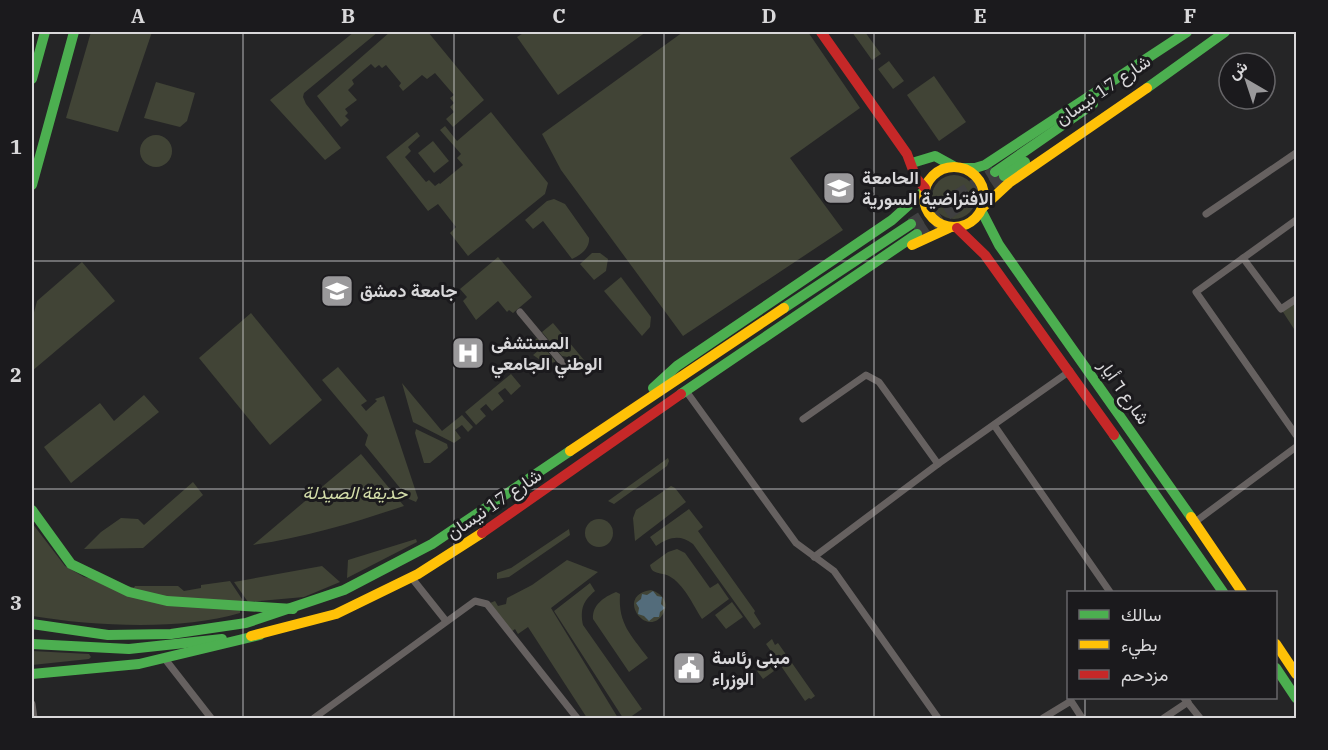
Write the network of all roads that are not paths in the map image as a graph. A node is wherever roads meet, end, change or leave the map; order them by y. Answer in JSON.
{"nodes":[{"id":1,"x":45,"y":32,"type":"edge"},
{"id":2,"x":74,"y":32,"type":"edge"},
{"id":3,"x":820,"y":32,"type":"edge"},
{"id":4,"x":1187,"y":32,"type":"edge"},
{"id":5,"x":1198,"y":32,"type":"edge"},
{"id":6,"x":1220,"y":32,"type":"edge"},
{"id":7,"x":1225,"y":32,"type":"edge"},
{"id":8,"x":32,"y":79,"type":"edge"},
{"id":9,"x":1296,"y":153,"type":"edge"},
{"id":10,"x":912,"y":163,"type":"junction"},
{"id":11,"x":958,"y":167,"type":"junction"},
{"id":12,"x":32,"y":185,"type":"edge"},
{"id":13,"x":924,"y":190,"type":"junction"},
{"id":14,"x":982,"y":209,"type":"junction"},
{"id":15,"x":1206,"y":214,"type":"dead end"},
{"id":16,"x":1296,"y":220,"type":"edge"},
{"id":17,"x":911,"y":224,"type":"tunnel mouth"},
{"id":18,"x":953,"y":228,"type":"junction"},
{"id":19,"x":917,"y":234,"type":"tunnel mouth"},
{"id":20,"x":1243,"y":258,"type":"junction"},
{"id":21,"x":1034,"y":292,"type":"junction"},
{"id":22,"x":1296,"y":298,"type":"edge"},
{"id":23,"x":1019,"y":302,"type":"junction"},
{"id":24,"x":520,"y":312,"type":"dead end"},
{"id":25,"x":565,"y":366,"type":"dead end"},
{"id":26,"x":1070,"y":371,"type":"junction"},
{"id":27,"x":688,"y":389,"type":"junction"},
{"id":28,"x":645,"y":400,"type":"junction"},
{"id":29,"x":803,"y":419,"type":"dead end"},
{"id":30,"x":994,"y":425,"type":"junction"},
{"id":31,"x":1296,"y":435,"type":"edge"},
{"id":32,"x":1296,"y":447,"type":"edge"},
{"id":33,"x":938,"y":464,"type":"junction"},
{"id":34,"x":32,"y":510,"type":"edge"},
{"id":35,"x":1194,"y":522,"type":"junction"},
{"id":36,"x":814,"y":557,"type":"junction"},
{"id":37,"x":411,"y":577,"type":"junction"},
{"id":38,"x":1109,"y":591,"type":"edge"},
{"id":39,"x":1222,"y":591,"type":"edge"},
{"id":40,"x":1241,"y":591,"type":"edge"},
{"id":41,"x":293,"y":609,"type":"junction"},
{"id":42,"x":446,"y":621,"type":"junction"},
{"id":43,"x":32,"y":624,"type":"edge"},
{"id":44,"x":260,"y":635,"type":"junction"},
{"id":45,"x":32,"y":644,"type":"edge"},
{"id":46,"x":1277,"y":647,"type":"edge"},
{"id":47,"x":165,"y":659,"type":"junction"},
{"id":48,"x":1277,"y":671,"type":"edge"},
{"id":49,"x":32,"y":674,"type":"edge"},
{"id":50,"x":1296,"y":674,"type":"edge"},
{"id":51,"x":1296,"y":698,"type":"edge"},
{"id":52,"x":1186,"y":700,"type":"edge"},
{"id":53,"x":32,"y":704,"type":"edge"},
{"id":54,"x":34,"y":718,"type":"edge"},
{"id":55,"x":211,"y":718,"type":"edge"},
{"id":56,"x":314,"y":718,"type":"edge"},
{"id":57,"x":577,"y":718,"type":"edge"},
{"id":58,"x":938,"y":718,"type":"edge"},
{"id":59,"x":1043,"y":718,"type":"edge"},
{"id":60,"x":1082,"y":718,"type":"edge"},
{"id":61,"x":1164,"y":718,"type":"edge"},
{"id":62,"x":1200,"y":718,"type":"edge"}],
"edges":[{"from":1,"to":8,"type":"main road"},
{"from":2,"to":12,"type":"main road"},
{"from":3,"to":10,"type":"main road"},
{"from":4,"to":11,"type":"main road"},
{"from":5,"to":6,"type":"main road","name":"شارع 17 نيسان"},
{"from":7,"to":14,"type":"main road"},
{"from":9,"to":15,"type":"street"},
{"from":10,"to":11,"type":"main road"},
{"from":10,"to":13,"type":"main road"},
{"from":11,"to":13,"type":"main road"},
{"from":11,"to":14,"type":"main road"},
{"from":13,"to":18,"type":"main road"},
{"from":13,"to":28,"type":"main road"},
{"from":14,"to":18,"type":"main road"},
{"from":14,"to":21,"type":"main road","name":"شارع ٦ أيار"},
{"from":16,"to":20,"type":"street"},
{"from":17,"to":28,"type":"main road","name":"شارع 17 نيسان"},
{"from":18,"to":23,"type":"main road","name":"شارع ٦ أيار"},
{"from":18,"to":27,"type":"main road"},
{"from":19,"to":27,"type":"main road","name":"شارع 17 نيسان"},
{"from":20,"to":22,"type":"street"},
{"from":20,"to":31,"type":"street"},
{"from":21,"to":23,"type":"main road"},
{"from":21,"to":35,"type":"main road","name":"شارع ٦ أيار"},
{"from":23,"to":26,"type":"main road","name":"شارع ٦ أيار"},
{"from":24,"to":25,"type":"street"},
{"from":26,"to":30,"type":"street"},
{"from":26,"to":39,"type":"main road","name":"شارع ٦ أيار"},
{"from":27,"to":36,"type":"street"},
{"from":27,"to":37,"type":"main road","name":"شارع 17 نيسان"},
{"from":28,"to":41,"type":"main road","name":"شارع 17 نيسان"},
{"from":29,"to":33,"type":"street"},
{"from":30,"to":33,"type":"street"},
{"from":30,"to":38,"type":"street"},
{"from":32,"to":35,"type":"street"},
{"from":33,"to":36,"type":"street"},
{"from":34,"to":41,"type":"main road"},
{"from":35,"to":40,"type":"main road","name":"شارع ٦ أيار"},
{"from":36,"to":58,"type":"street"},
{"from":37,"to":42,"type":"street"},
{"from":37,"to":44,"type":"main road","name":"شارع 17 نيسان"},
{"from":41,"to":43,"type":"main road","name":"شارع 17 نيسان"},
{"from":42,"to":56,"type":"street"},
{"from":42,"to":57,"type":"street"},
{"from":44,"to":45,"type":"main road","name":"شارع 17 نيسان"},
{"from":44,"to":47,"type":"main road"},
{"from":46,"to":50,"type":"main road"},
{"from":47,"to":49,"type":"main road"},
{"from":47,"to":55,"type":"street"},
{"from":48,"to":51,"type":"main road"},
{"from":52,"to":61,"type":"street"},
{"from":52,"to":62,"type":"street"},
{"from":53,"to":54,"type":"street"},
{"from":59,"to":60,"type":"street"}]}
